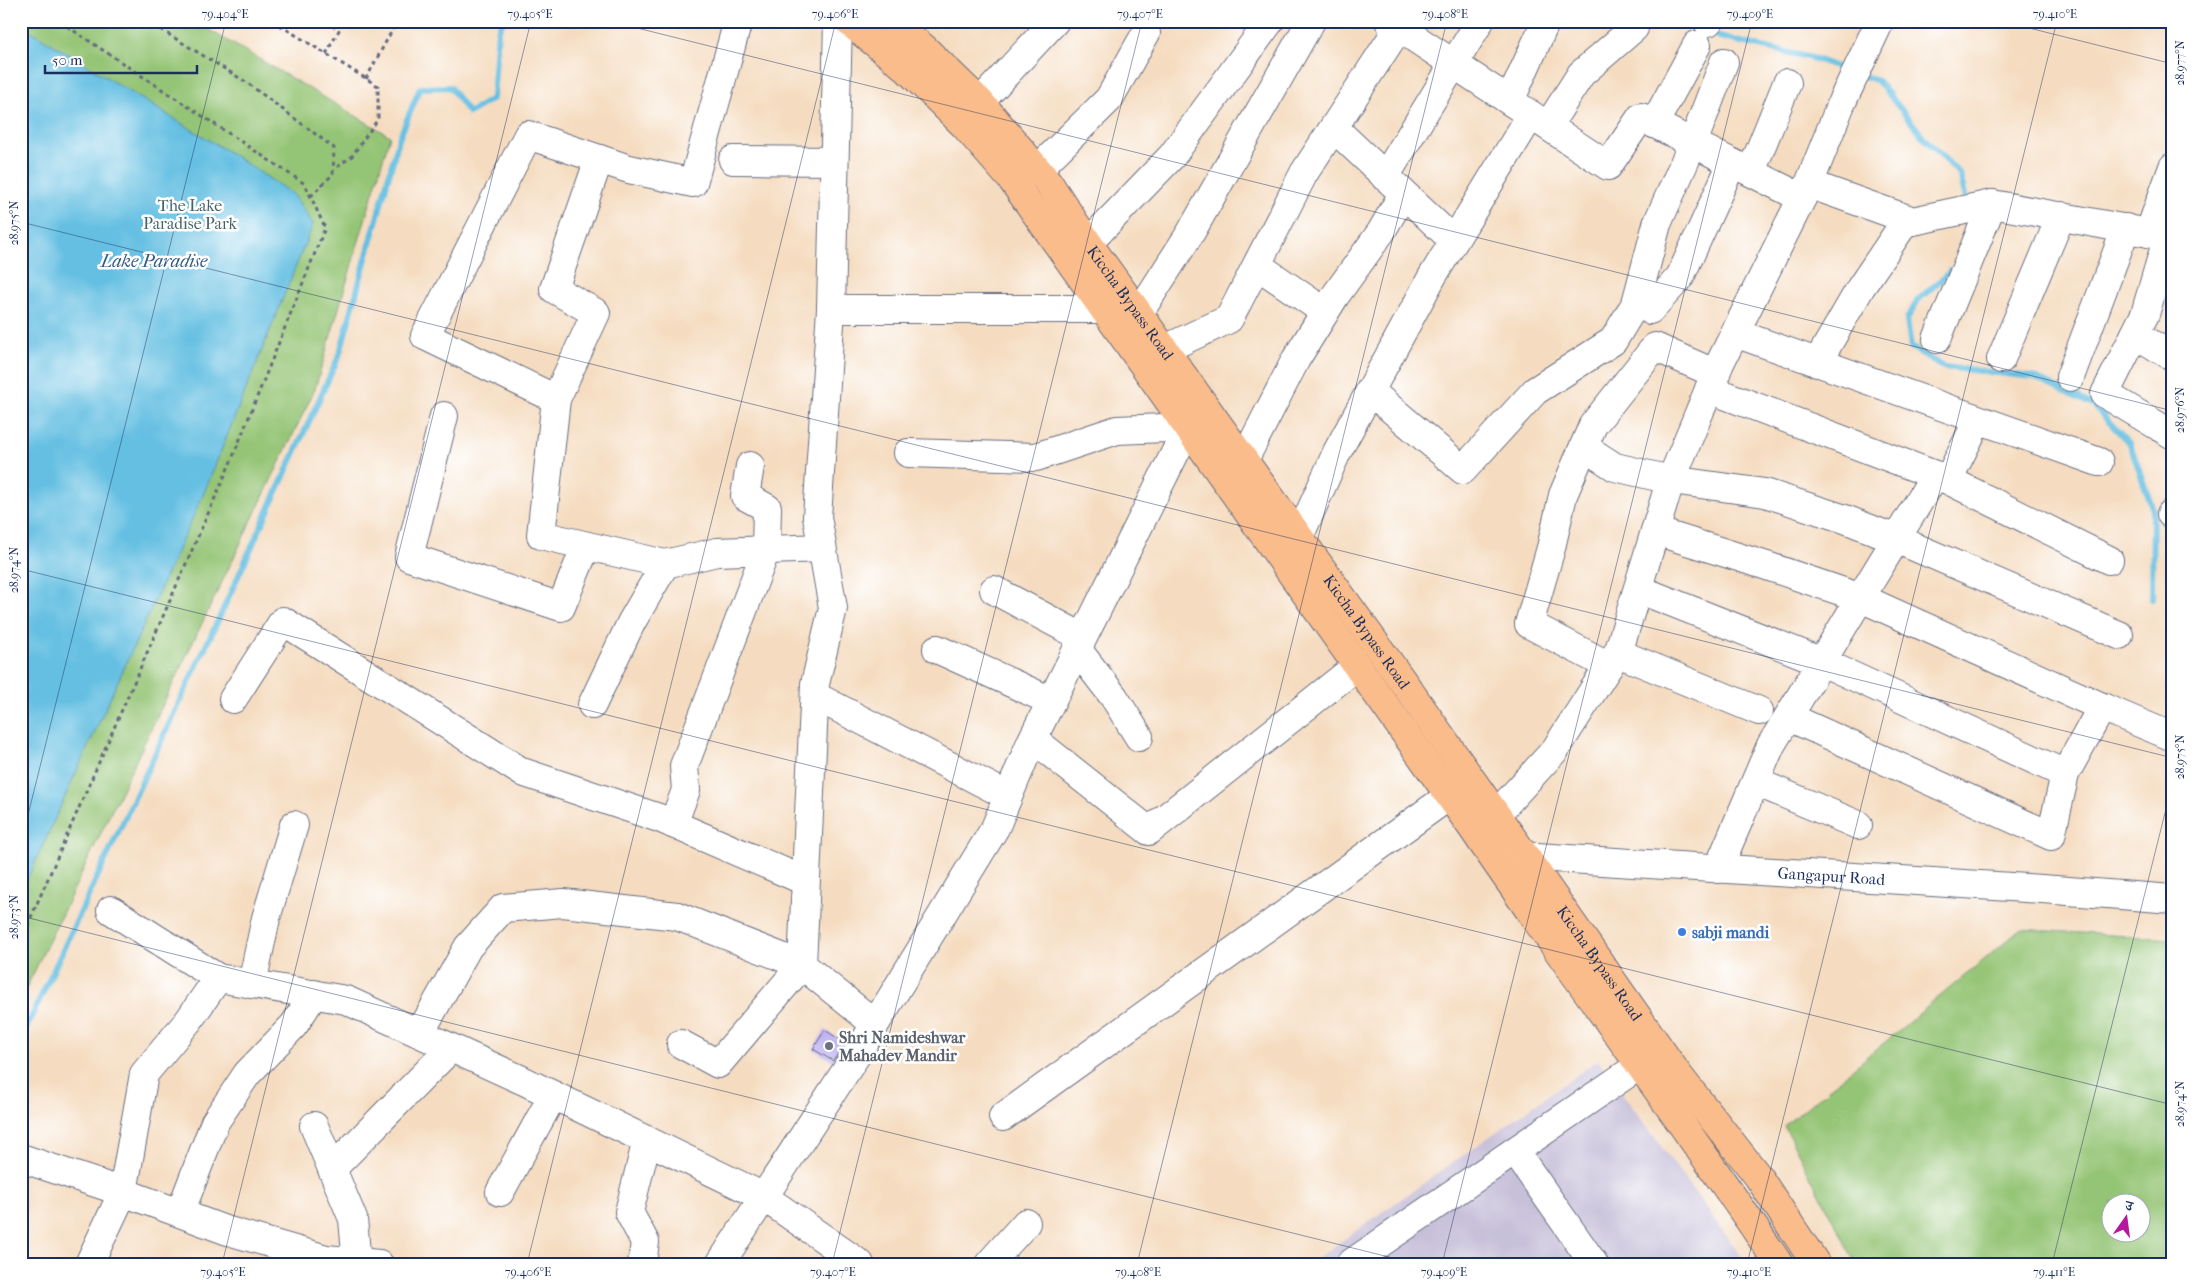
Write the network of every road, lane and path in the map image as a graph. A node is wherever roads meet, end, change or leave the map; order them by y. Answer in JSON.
{"nodes":[{"id":1,"x":59,"y":21,"type":"edge"},
{"id":2,"x":147,"y":21,"type":"edge"},
{"id":3,"x":273,"y":21,"type":"edge"},
{"id":4,"x":325,"y":21,"type":"edge"},
{"id":5,"x":344,"y":21,"type":"edge"},
{"id":6,"x":397,"y":21,"type":"edge"},
{"id":7,"x":738,"y":21,"type":"edge"},
{"id":8,"x":838,"y":21,"type":"edge"},
{"id":9,"x":848,"y":21,"type":"edge"},
{"id":10,"x":892,"y":21,"type":"edge"},
{"id":11,"x":1055,"y":21,"type":"edge"},
{"id":12,"x":1270,"y":21,"type":"edge"},
{"id":13,"x":1311,"y":21,"type":"edge"},
{"id":14,"x":1480,"y":21,"type":"edge"},
{"id":15,"x":1546,"y":21,"type":"edge"},
{"id":16,"x":1880,"y":21,"type":"edge"},
{"id":17,"x":1398,"y":23,"type":"edge"},
{"id":18,"x":1634,"y":28,"type":"dead end"},
{"id":19,"x":1705,"y":29,"type":"edge"},
{"id":20,"x":339,"y":30,"type":"junction"},
{"id":21,"x":1146,"y":33,"type":"dead end"},
{"id":22,"x":326,"y":54,"type":"junction"},
{"id":23,"x":1724,"y":62,"type":"dead end"},
{"id":24,"x":1453,"y":63,"type":"junction"},
{"id":25,"x":366,"y":79,"type":"junction"},
{"id":26,"x":1786,"y":83,"type":"dead end"},
{"id":27,"x":974,"y":97,"type":"junction"},
{"id":28,"x":949,"y":110,"type":"junction"},
{"id":29,"x":1530,"y":114,"type":"junction"},
{"id":30,"x":1654,"y":124,"type":"junction"},
{"id":31,"x":1334,"y":128,"type":"junction"},
{"id":32,"x":1693,"y":143,"type":"junction"},
{"id":33,"x":599,"y":159,"type":"junction"},
{"id":34,"x":733,"y":160,"type":"dead end"},
{"id":35,"x":834,"y":161,"type":"junction"},
{"id":36,"x":2173,"y":167,"type":"edge"},
{"id":37,"x":1741,"y":168,"type":"junction"},
{"id":38,"x":333,"y":169,"type":"junction"},
{"id":39,"x":1037,"y":170,"type":"junction"},
{"id":40,"x":1394,"y":185,"type":"junction"},
{"id":41,"x":1806,"y":191,"type":"junction"},
{"id":42,"x":311,"y":196,"type":"junction"},
{"id":43,"x":2167,"y":204,"type":"edge"},
{"id":44,"x":1987,"y":205,"type":"junction"},
{"id":45,"x":2061,"y":216,"type":"junction"},
{"id":46,"x":1907,"y":219,"type":"junction"},
{"id":47,"x":2138,"y":230,"type":"junction"},
{"id":48,"x":1454,"y":241,"type":"junction"},
{"id":49,"x":1088,"y":243,"type":"junction"},
{"id":50,"x":1257,"y":265,"type":"junction"},
{"id":51,"x":2166,"y":270,"type":"edge"},
{"id":52,"x":1636,"y":303,"type":"junction"},
{"id":53,"x":830,"y":309,"type":"junction"},
{"id":54,"x":1103,"y":310,"type":"junction"},
{"id":55,"x":1138,"y":312,"type":"junction"},
{"id":56,"x":1325,"y":312,"type":"junction"},
{"id":57,"x":1735,"y":333,"type":"junction"},
{"id":58,"x":2135,"y":334,"type":"junction"},
{"id":59,"x":1937,"y":339,"type":"dead end"},
{"id":60,"x":1165,"y":349,"type":"junction"},
{"id":61,"x":2173,"y":357,"type":"edge"},
{"id":62,"x":2001,"y":359,"type":"dead end"},
{"id":63,"x":1817,"y":363,"type":"junction"},
{"id":64,"x":2070,"y":377,"type":"dead end"},
{"id":65,"x":1713,"y":382,"type":"junction"},
{"id":66,"x":1370,"y":391,"type":"junction"},
{"id":67,"x":556,"y":399,"type":"junction"},
{"id":68,"x":1210,"y":412,"type":"junction"},
{"id":69,"x":444,"y":416,"type":"dead end"},
{"id":70,"x":1978,"y":420,"type":"junction"},
{"id":71,"x":1188,"y":428,"type":"junction"},
{"id":72,"x":2173,"y":435,"type":"edge"},
{"id":73,"x":1584,"y":447,"type":"junction"},
{"id":74,"x":908,"y":453,"type":"dead end"},
{"id":75,"x":1244,"y":460,"type":"junction"},
{"id":76,"x":2099,"y":462,"type":"dead end"},
{"id":77,"x":750,"y":466,"type":"dead end"},
{"id":78,"x":1941,"y":478,"type":"junction"},
{"id":79,"x":1671,"y":480,"type":"junction"},
{"id":80,"x":1656,"y":531,"type":"junction"},
{"id":81,"x":1299,"y":537,"type":"junction"},
{"id":82,"x":1896,"y":539,"type":"junction"},
{"id":83,"x":586,"y":546,"type":"junction"},
{"id":84,"x":822,"y":548,"type":"junction"},
{"id":85,"x":766,"y":550,"type":"junction"},
{"id":86,"x":1275,"y":551,"type":"junction"},
{"id":87,"x":2109,"y":560,"type":"dead end"},
{"id":88,"x":665,"y":564,"type":"junction"},
{"id":89,"x":1638,"y":589,"type":"junction"},
{"id":90,"x":994,"y":590,"type":"dead end"},
{"id":91,"x":1861,"y":598,"type":"junction"},
{"id":92,"x":2119,"y":635,"type":"dead end"},
{"id":93,"x":1079,"y":643,"type":"junction"},
{"id":94,"x":938,"y":649,"type":"dead end"},
{"id":95,"x":1614,"y":659,"type":"junction"},
{"id":96,"x":1822,"y":662,"type":"junction"},
{"id":97,"x":1357,"y":666,"type":"junction"},
{"id":98,"x":815,"y":696,"type":"junction"},
{"id":99,"x":233,"y":699,"type":"dead end"},
{"id":100,"x":1051,"y":701,"type":"junction"},
{"id":101,"x":592,"y":705,"type":"dead end"},
{"id":102,"x":2102,"y":707,"type":"junction"},
{"id":103,"x":1759,"y":711,"type":"dead end"},
{"id":104,"x":1789,"y":717,"type":"junction"},
{"id":105,"x":2173,"y":736,"type":"edge"},
{"id":106,"x":1139,"y":737,"type":"dead end"},
{"id":107,"x":1033,"y":739,"type":"junction"},
{"id":108,"x":2065,"y":774,"type":"junction"},
{"id":109,"x":1473,"y":781,"type":"junction"},
{"id":110,"x":1756,"y":782,"type":"junction"},
{"id":111,"x":1008,"y":796,"type":"junction"},
{"id":112,"x":1450,"y":796,"type":"junction"},
{"id":113,"x":1497,"y":815,"type":"junction"},
{"id":114,"x":673,"y":824,"type":"junction"},
{"id":115,"x":294,"y":825,"type":"dead end"},
{"id":116,"x":1858,"y":825,"type":"dead end"},
{"id":117,"x":1484,"y":845,"type":"junction"},
{"id":118,"x":1527,"y":857,"type":"junction"},
{"id":119,"x":1718,"y":869,"type":"junction"},
{"id":120,"x":805,"y":881,"type":"junction"},
{"id":121,"x":2173,"y":899,"type":"edge"},
{"id":122,"x":1557,"y":904,"type":"junction"},
{"id":123,"x":111,"y":910,"type":"dead end"},
{"id":124,"x":1535,"y":920,"type":"junction"},
{"id":125,"x":21,"y":940,"type":"edge"},
{"id":126,"x":802,"y":965,"type":"junction"},
{"id":127,"x":218,"y":978,"type":"junction"},
{"id":128,"x":252,"y":984,"type":"junction"},
{"id":129,"x":314,"y":994,"type":"junction"},
{"id":130,"x":875,"y":1024,"type":"junction"},
{"id":131,"x":420,"y":1033,"type":"junction"},
{"id":132,"x":681,"y":1044,"type":"dead end"},
{"id":133,"x":451,"y":1048,"type":"junction"},
{"id":134,"x":1640,"y":1065,"type":"junction"},
{"id":135,"x":553,"y":1095,"type":"junction"},
{"id":136,"x":1003,"y":1117,"type":"dead end"},
{"id":137,"x":314,"y":1126,"type":"dead end"},
{"id":138,"x":647,"y":1140,"type":"junction"},
{"id":139,"x":1515,"y":1151,"type":"junction"},
{"id":140,"x":21,"y":1158,"type":"edge"},
{"id":141,"x":332,"y":1169,"type":"junction"},
{"id":142,"x":123,"y":1192,"type":"junction"},
{"id":143,"x":500,"y":1192,"type":"dead end"},
{"id":144,"x":764,"y":1197,"type":"junction"},
{"id":145,"x":180,"y":1213,"type":"junction"},
{"id":146,"x":1026,"y":1223,"type":"dead end"},
{"id":147,"x":266,"y":1254,"type":"edge"},
{"id":148,"x":365,"y":1263,"type":"edge"},
{"id":149,"x":89,"y":1264,"type":"edge"},
{"id":150,"x":642,"y":1264,"type":"edge"},
{"id":151,"x":720,"y":1264,"type":"edge"},
{"id":152,"x":860,"y":1264,"type":"edge"},
{"id":153,"x":989,"y":1264,"type":"edge"},
{"id":154,"x":1350,"y":1264,"type":"edge"},
{"id":155,"x":1594,"y":1264,"type":"edge"},
{"id":156,"x":1779,"y":1264,"type":"edge"},
{"id":157,"x":1816,"y":1264,"type":"edge"}],
"edges":[{"from":1,"to":42,"type":"path"},
{"from":2,"to":38,"type":"path"},
{"from":3,"to":22,"type":"path"},
{"from":4,"to":20,"type":"path"},
{"from":5,"to":20,"type":"path"},
{"from":6,"to":25,"type":"path"},
{"from":7,"to":33,"type":"street"},
{"from":8,"to":35,"type":"street"},
{"from":9,"to":28,"type":"main road"},
{"from":10,"to":27,"type":"main road","name":"Kiccha Bypass Road"},
{"from":11,"to":27,"type":"street"},
{"from":12,"to":49,"type":"street"},
{"from":13,"to":55,"type":"street"},
{"from":14,"to":24,"type":"street"},
{"from":15,"to":29,"type":"street"},
{"from":16,"to":41,"type":"street"},
{"from":17,"to":24,"type":"street"},
{"from":17,"to":31,"type":"street"},
{"from":18,"to":29,"type":"street"},
{"from":19,"to":30,"type":"street"},
{"from":20,"to":22,"type":"path"},
{"from":21,"to":39,"type":"street"},
{"from":22,"to":25,"type":"path"},
{"from":23,"to":32,"type":"street"},
{"from":24,"to":29,"type":"street"},
{"from":24,"to":40,"type":"street"},
{"from":25,"to":38,"type":"path"},
{"from":26,"to":37,"type":"street"},
{"from":27,"to":28,"type":"main road"},
{"from":27,"to":39,"type":"main road","name":"Kiccha Bypass Road"},
{"from":28,"to":54,"type":"main road"},
{"from":29,"to":30,"type":"street"},
{"from":29,"to":48,"type":"street"},
{"from":30,"to":32,"type":"street"},
{"from":31,"to":40,"type":"street"},
{"from":31,"to":50,"type":"street"},
{"from":32,"to":37,"type":"street"},
{"from":32,"to":52,"type":"street"},
{"from":33,"to":67,"type":"street"},
{"from":33,"to":67,"type":"street"},
{"from":34,"to":35,"type":"street"},
{"from":35,"to":53,"type":"street"},
{"from":36,"to":43,"type":"street"},
{"from":37,"to":41,"type":"street"},
{"from":37,"to":52,"type":"street"},
{"from":38,"to":42,"type":"path"},
{"from":39,"to":49,"type":"main road","name":"Kiccha Bypass Road"},
{"from":40,"to":48,"type":"street"},
{"from":40,"to":56,"type":"street"},
{"from":41,"to":46,"type":"street"},
{"from":41,"to":57,"type":"street"},
{"from":42,"to":125,"type":"path"},
{"from":43,"to":47,"type":"street"},
{"from":44,"to":45,"type":"street"},
{"from":44,"to":46,"type":"street"},
{"from":44,"to":59,"type":"street"},
{"from":45,"to":47,"type":"street"},
{"from":45,"to":62,"type":"street"},
{"from":46,"to":63,"type":"street"},
{"from":47,"to":51,"type":"street"},
{"from":47,"to":64,"type":"street"},
{"from":48,"to":66,"type":"street"},
{"from":49,"to":55,"type":"main road","name":"Kiccha Bypass Road"},
{"from":50,"to":56,"type":"street"},
{"from":50,"to":60,"type":"street"},
{"from":51,"to":58,"type":"street"},
{"from":52,"to":66,"type":"street"},
{"from":53,"to":54,"type":"street"},
{"from":53,"to":84,"type":"street"},
{"from":54,"to":71,"type":"main road"},
{"from":55,"to":60,"type":"main road","name":"Kiccha Bypass Road"},
{"from":56,"to":75,"type":"street"},
{"from":57,"to":63,"type":"street"},
{"from":57,"to":65,"type":"street"},
{"from":58,"to":61,"type":"street"},
{"from":58,"to":72,"type":"street"},
{"from":60,"to":68,"type":"main road","name":"Kiccha Bypass Road"},
{"from":63,"to":70,"type":"street"},
{"from":65,"to":73,"type":"street"},
{"from":65,"to":78,"type":"street"},
{"from":65,"to":79,"type":"street"},
{"from":66,"to":81,"type":"street"},
{"from":67,"to":83,"type":"street"},
{"from":68,"to":71,"type":"main road"},
{"from":68,"to":75,"type":"main road","name":"Kiccha Bypass Road"},
{"from":69,"to":83,"type":"street"},
{"from":70,"to":76,"type":"street"},
{"from":70,"to":78,"type":"street"},
{"from":71,"to":74,"type":"street"},
{"from":71,"to":86,"type":"main road"},
{"from":71,"to":93,"type":"street"},
{"from":73,"to":79,"type":"street"},
{"from":73,"to":95,"type":"street"},
{"from":75,"to":81,"type":"main road","name":"Kiccha Bypass Road"},
{"from":77,"to":85,"type":"street"},
{"from":78,"to":82,"type":"street"},
{"from":78,"to":87,"type":"street"},
{"from":79,"to":80,"type":"street"},
{"from":79,"to":82,"type":"street"},
{"from":80,"to":89,"type":"street"},
{"from":80,"to":91,"type":"street"},
{"from":81,"to":86,"type":"main road"},
{"from":81,"to":109,"type":"main road","name":"Kiccha Bypass Road"},
{"from":82,"to":91,"type":"street"},
{"from":82,"to":92,"type":"street"},
{"from":83,"to":88,"type":"street"},
{"from":84,"to":85,"type":"street"},
{"from":84,"to":98,"type":"street"},
{"from":85,"to":88,"type":"street"},
{"from":85,"to":114,"type":"street"},
{"from":86,"to":97,"type":"main road"},
{"from":88,"to":101,"type":"street"},
{"from":89,"to":95,"type":"street"},
{"from":89,"to":96,"type":"street"},
{"from":90,"to":93,"type":"street"},
{"from":91,"to":96,"type":"street"},
{"from":91,"to":102,"type":"street"},
{"from":93,"to":100,"type":"street"},
{"from":93,"to":106,"type":"street"},
{"from":94,"to":100,"type":"street"},
{"from":95,"to":103,"type":"street"},
{"from":95,"to":113,"type":"street"},
{"from":96,"to":104,"type":"street"},
{"from":96,"to":108,"type":"street"},
{"from":97,"to":107,"type":"street"},
{"from":97,"to":112,"type":"main road"},
{"from":98,"to":111,"type":"street"},
{"from":98,"to":120,"type":"street"},
{"from":99,"to":114,"type":"street"},
{"from":100,"to":107,"type":"street"},
{"from":102,"to":105,"type":"street"},
{"from":102,"to":108,"type":"street"},
{"from":104,"to":108,"type":"street"},
{"from":104,"to":110,"type":"street"},
{"from":107,"to":111,"type":"street"},
{"from":109,"to":112,"type":"main road"},
{"from":109,"to":113,"type":"main road","name":"Kiccha Bypass Road"},
{"from":110,"to":116,"type":"street"},
{"from":110,"to":119,"type":"street"},
{"from":111,"to":130,"type":"street"},
{"from":112,"to":117,"type":"main road"},
{"from":112,"to":136,"type":"street"},
{"from":113,"to":117,"type":"street"},
{"from":113,"to":118,"type":"main road","name":"Kiccha Bypass Road"},
{"from":114,"to":120,"type":"street"},
{"from":115,"to":128,"type":"street"},
{"from":117,"to":118,"type":"street","name":"Gangapur Road"},
{"from":117,"to":124,"type":"main road"},
{"from":118,"to":119,"type":"street","name":"Gangapur Road"},
{"from":118,"to":122,"type":"main road","name":"Kiccha Bypass Road"},
{"from":119,"to":121,"type":"street","name":"Gangapur Road"},
{"from":120,"to":126,"type":"street"},
{"from":122,"to":124,"type":"main road"},
{"from":122,"to":157,"type":"main road","name":"Kiccha Bypass Road"},
{"from":123,"to":127,"type":"street"},
{"from":124,"to":134,"type":"main road"},
{"from":126,"to":130,"type":"street"},
{"from":126,"to":131,"type":"street"},
{"from":126,"to":132,"type":"street"},
{"from":127,"to":128,"type":"street"},
{"from":127,"to":142,"type":"street"},
{"from":128,"to":129,"type":"street"},
{"from":129,"to":131,"type":"street"},
{"from":129,"to":145,"type":"street"},
{"from":130,"to":144,"type":"street"},
{"from":131,"to":133,"type":"street"},
{"from":133,"to":135,"type":"street"},
{"from":133,"to":141,"type":"street"},
{"from":134,"to":139,"type":"street"},
{"from":134,"to":156,"type":"main road"},
{"from":135,"to":138,"type":"street"},
{"from":135,"to":143,"type":"street"},
{"from":137,"to":141,"type":"street"},
{"from":138,"to":144,"type":"street"},
{"from":138,"to":150,"type":"street"},
{"from":139,"to":154,"type":"street"},
{"from":139,"to":155,"type":"street"},
{"from":140,"to":142,"type":"street"},
{"from":141,"to":148,"type":"street"},
{"from":142,"to":145,"type":"street"},
{"from":142,"to":149,"type":"street"},
{"from":144,"to":151,"type":"street"},
{"from":144,"to":152,"type":"street"},
{"from":145,"to":147,"type":"street"},
{"from":146,"to":153,"type":"street"},
{"from":147,"to":148,"type":"street"}]}
